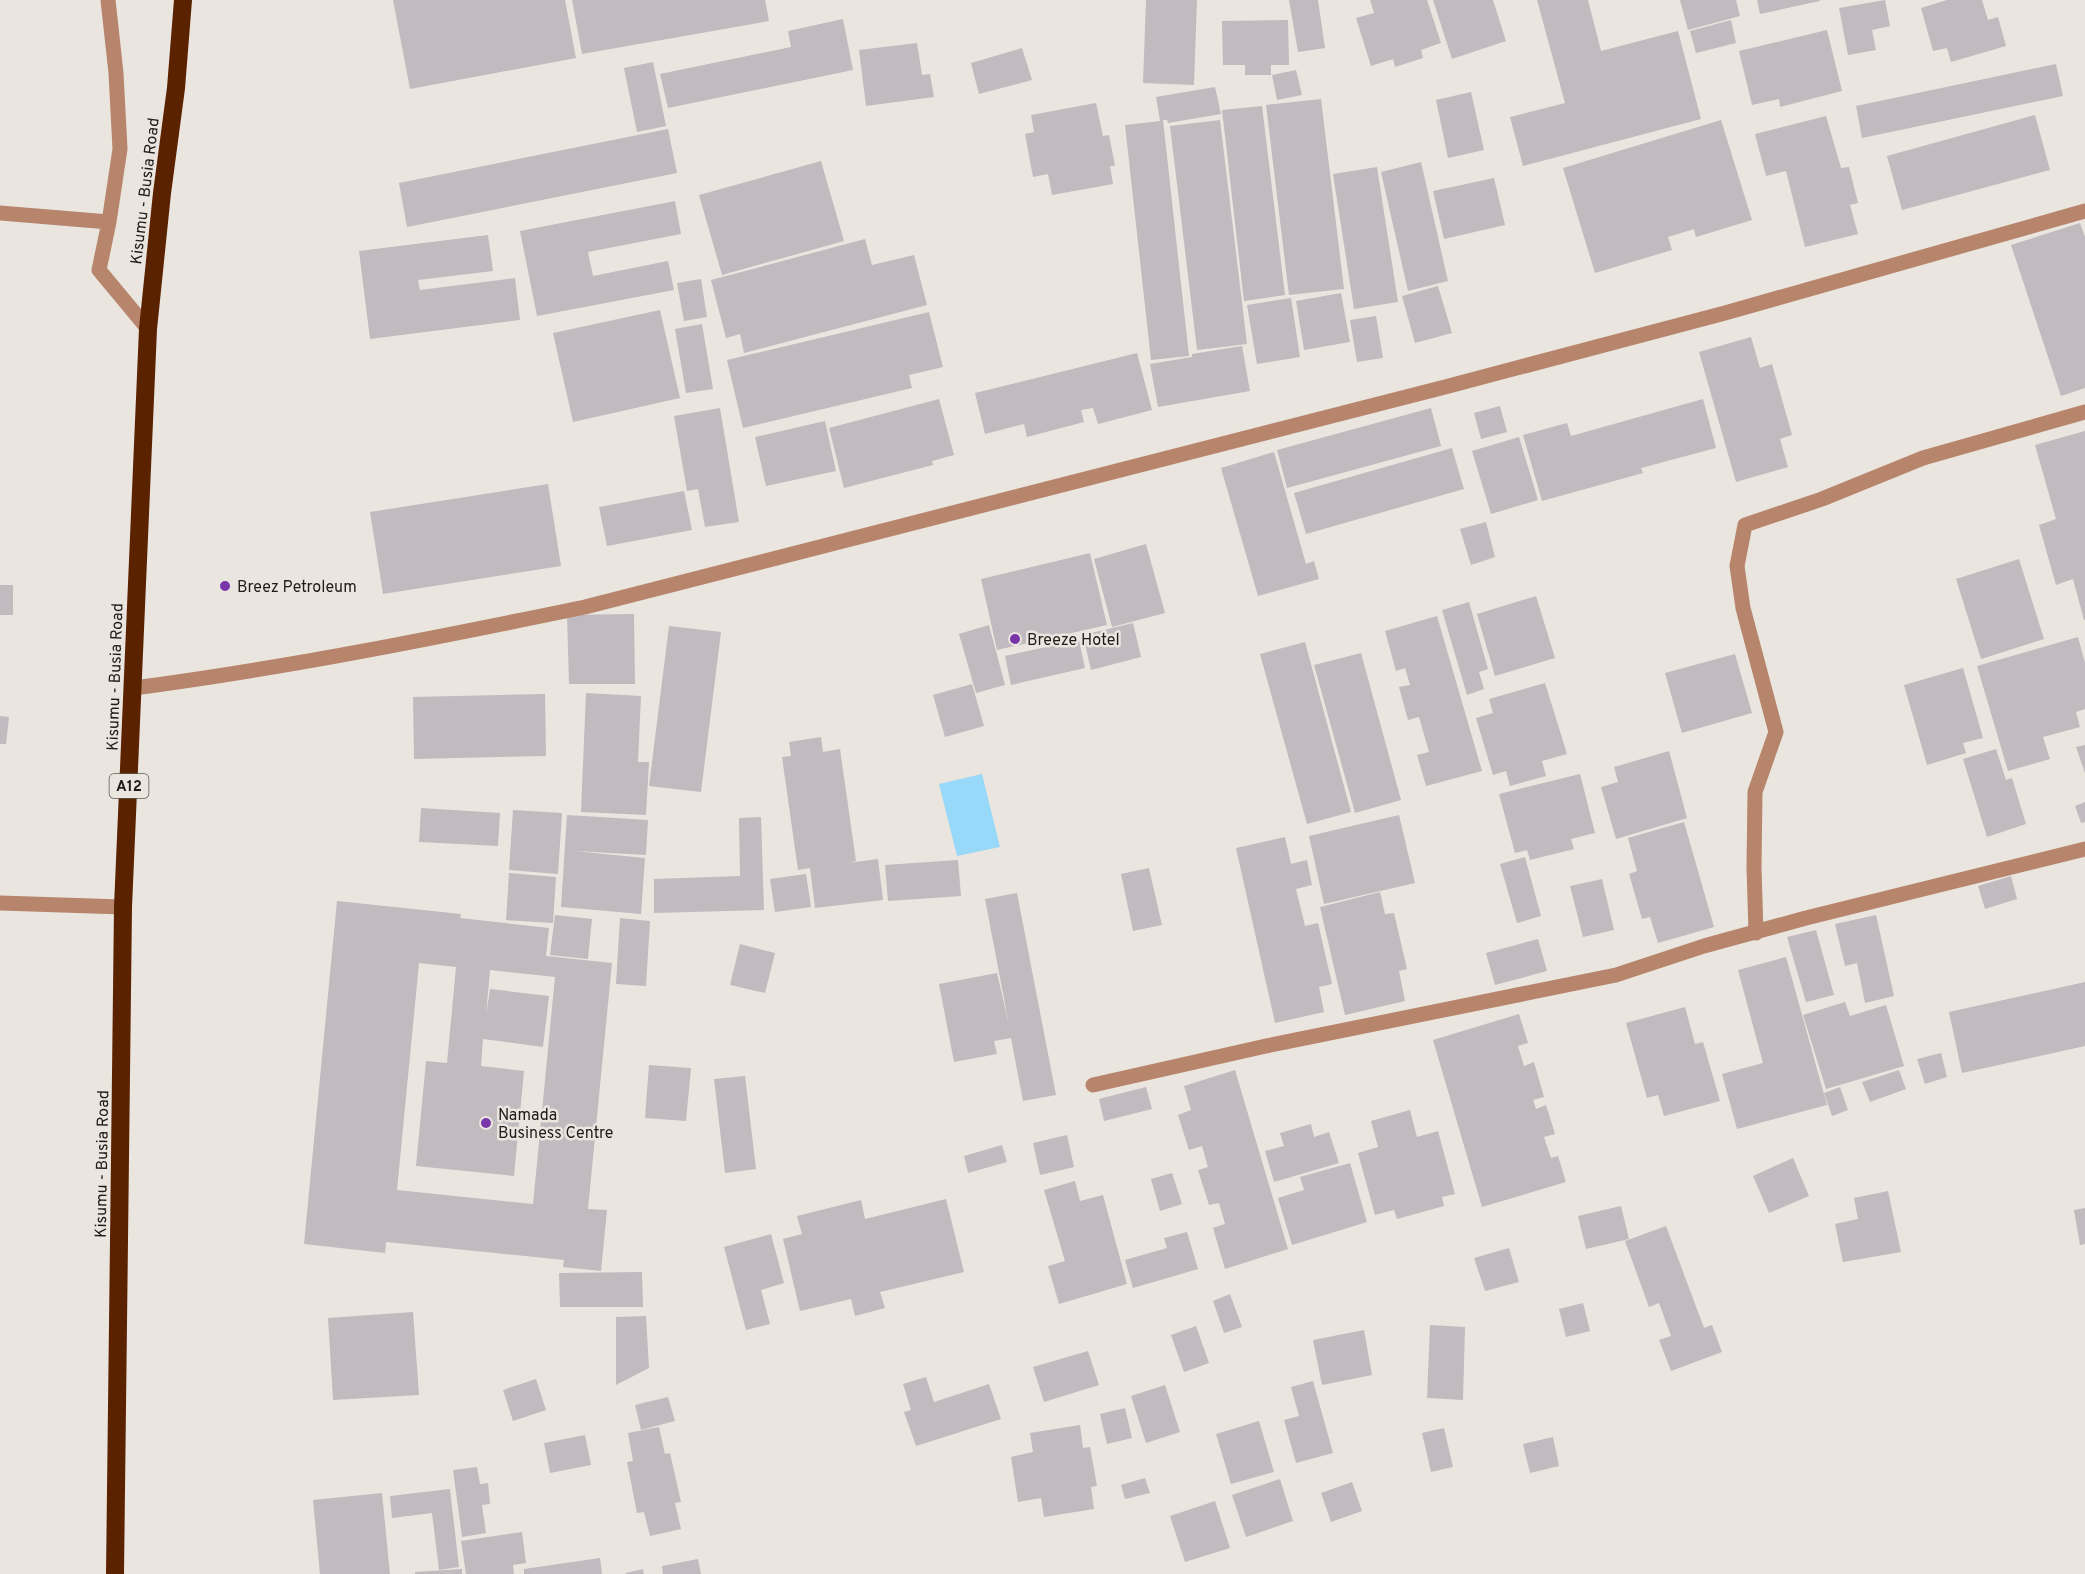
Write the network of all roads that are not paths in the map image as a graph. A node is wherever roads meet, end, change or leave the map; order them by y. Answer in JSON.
{"nodes":[{"id":1,"x":108,"y":0,"type":"edge"},
{"id":2,"x":183,"y":0,"type":"edge"},
{"id":3,"x":2085,"y":211,"type":"edge"},
{"id":4,"x":0,"y":213,"type":"edge"},
{"id":5,"x":109,"y":222,"type":"junction"},
{"id":6,"x":148,"y":329,"type":"junction"},
{"id":7,"x":2085,"y":412,"type":"edge"},
{"id":8,"x":134,"y":688,"type":"junction"},
{"id":9,"x":2085,"y":849,"type":"edge"},
{"id":10,"x":0,"y":903,"type":"edge"},
{"id":11,"x":123,"y":907,"type":"junction"},
{"id":12,"x":1755,"y":933,"type":"junction"},
{"id":13,"x":1093,"y":1085,"type":"dead end"},
{"id":14,"x":115,"y":1574,"type":"edge"}],
"edges":[{"from":1,"to":5,"type":"street"},
{"from":2,"to":6,"type":"highway","name":"Kisumu - Busia Road","number":"A12"},
{"from":3,"to":8,"type":"street"},
{"from":4,"to":5,"type":"street"},
{"from":5,"to":6,"type":"street"},
{"from":6,"to":8,"type":"highway","name":"Kisumu - Busia Road","number":"A12"},
{"from":7,"to":12,"type":"street"},
{"from":8,"to":11,"type":"highway","name":"Kisumu - Busia Road","number":"A12"},
{"from":9,"to":12,"type":"street"},
{"from":10,"to":11,"type":"street"},
{"from":11,"to":14,"type":"highway","name":"Kisumu - Busia Road","number":"A12"},
{"from":12,"to":13,"type":"street"}]}
